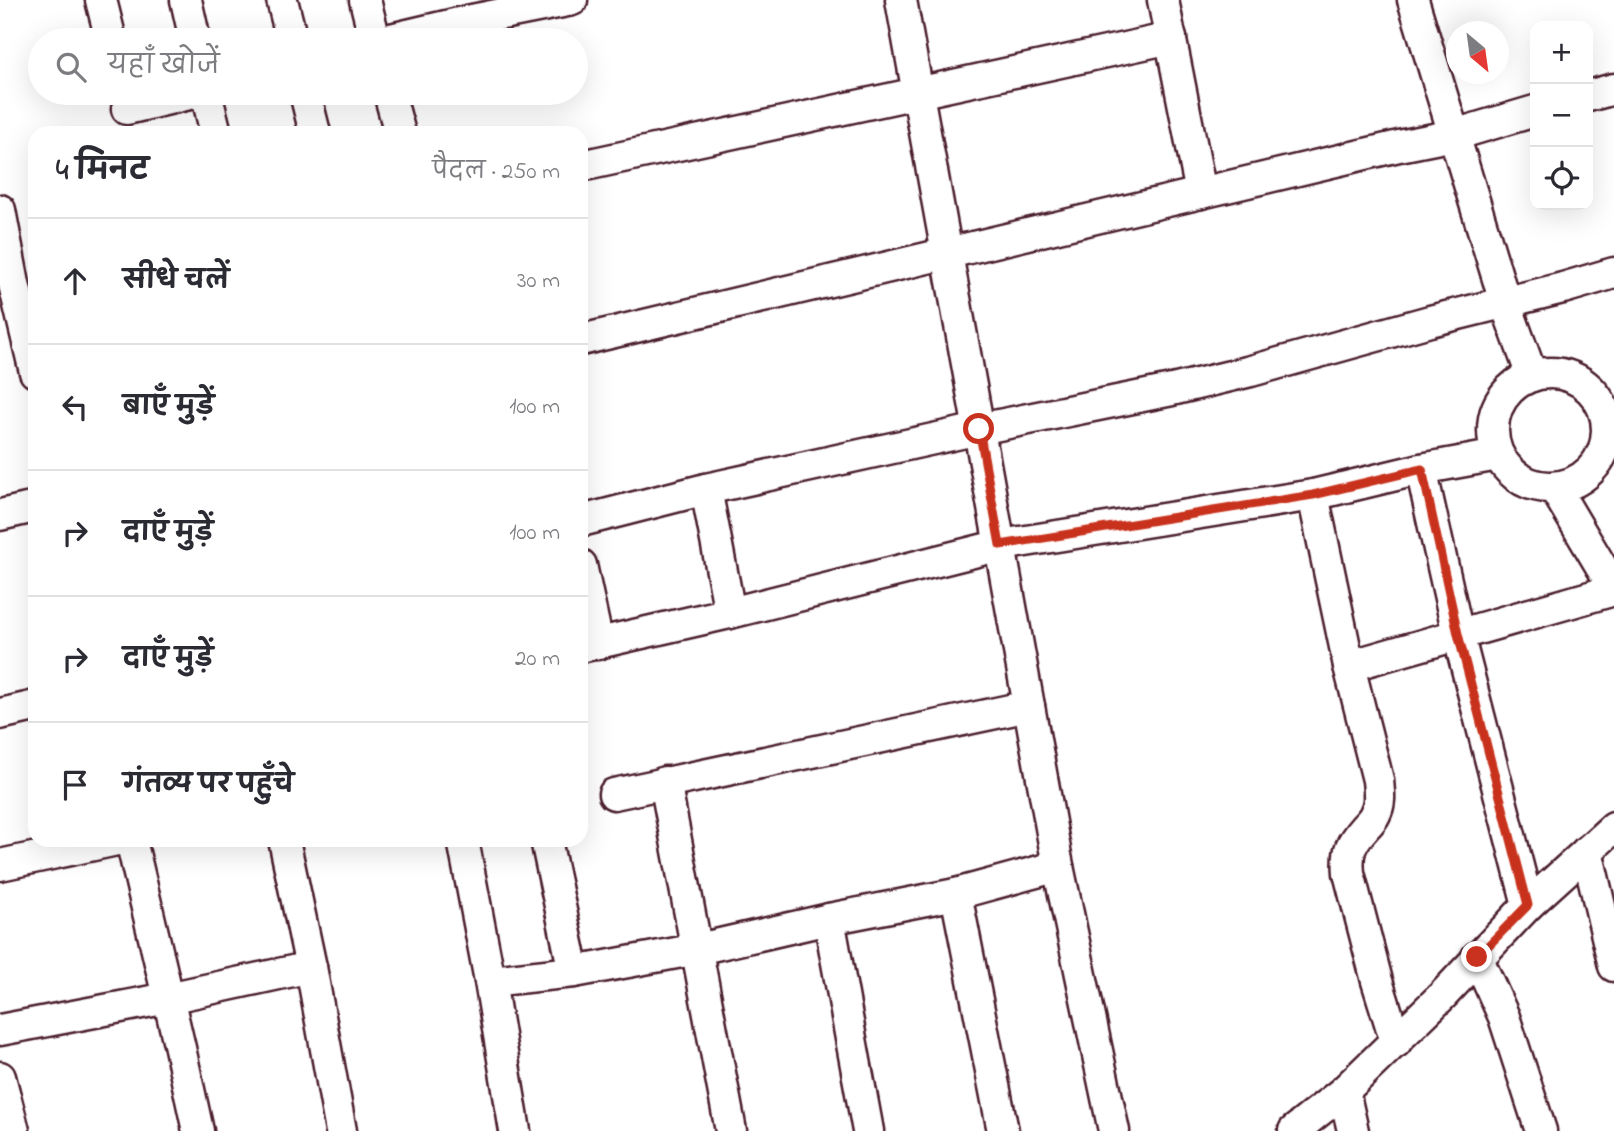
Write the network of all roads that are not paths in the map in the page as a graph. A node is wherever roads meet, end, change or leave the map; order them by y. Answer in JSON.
{"nodes":[{"id":1,"x":101,"y":0,"type":"edge"},
{"id":2,"x":186,"y":0,"type":"edge"},
{"id":3,"x":282,"y":0,"type":"edge"},
{"id":4,"x":365,"y":0,"type":"edge"},
{"id":5,"x":572,"y":0,"type":"edge"},
{"id":6,"x":901,"y":0,"type":"edge"},
{"id":7,"x":1163,"y":0,"type":"edge"},
{"id":8,"x":1413,"y":0,"type":"edge"},
{"id":9,"x":108,"y":28,"type":"edge"},
{"id":10,"x":192,"y":28,"type":"edge"},
{"id":11,"x":289,"y":28,"type":"edge"},
{"id":12,"x":372,"y":28,"type":"edge"},
{"id":13,"x":437,"y":28,"type":"edge"},
{"id":14,"x":1171,"y":38,"type":"junction"},
{"id":15,"x":1614,"y":89,"type":"edge"},
{"id":16,"x":918,"y":92,"type":"junction"},
{"id":17,"x":1593,"y":95,"type":"edge"},
{"id":18,"x":152,"y":105,"type":"edge"},
{"id":19,"x":209,"y":105,"type":"edge"},
{"id":20,"x":308,"y":105,"type":"edge"},
{"id":21,"x":392,"y":105,"type":"edge"},
{"id":22,"x":127,"y":112,"type":"edge"},
{"id":23,"x":1530,"y":112,"type":"edge"},
{"id":24,"x":214,"y":126,"type":"edge"},
{"id":25,"x":313,"y":126,"type":"edge"},
{"id":26,"x":398,"y":126,"type":"edge"},
{"id":27,"x":1454,"y":135,"type":"junction"},
{"id":28,"x":588,"y":164,"type":"edge"},
{"id":29,"x":1201,"y":193,"type":"junction"},
{"id":30,"x":0,"y":210,"type":"edge"},
{"id":31,"x":946,"y":254,"type":"junction"},
{"id":32,"x":1614,"y":273,"type":"edge"},
{"id":33,"x":7,"y":285,"type":"edge"},
{"id":34,"x":1505,"y":302,"type":"junction"},
{"id":35,"x":588,"y":338,"type":"edge"},
{"id":36,"x":28,"y":350,"type":"edge"},
{"id":37,"x":1532,"y":376,"type":"junction"},
{"id":38,"x":1608,"y":402,"type":"edge"},
{"id":39,"x":979,"y":429,"type":"junction"},
{"id":40,"x":1498,"y":455,"type":"junction"},
{"id":41,"x":1422,"y":469,"type":"junction"},
{"id":42,"x":1554,"y":487,"type":"junction"},
{"id":43,"x":706,"y":489,"type":"junction"},
{"id":44,"x":1313,"y":495,"type":"junction"},
{"id":45,"x":28,"y":509,"type":"edge"},
{"id":46,"x":0,"y":515,"type":"edge"},
{"id":47,"x":588,"y":519,"type":"edge"},
{"id":48,"x":1000,"y":545,"type":"junction"},
{"id":49,"x":1614,"y":589,"type":"edge"},
{"id":50,"x":730,"y":613,"type":"junction"},
{"id":51,"x":1458,"y":634,"type":"junction"},
{"id":52,"x":589,"y":646,"type":"edge"},
{"id":53,"x":1349,"y":666,"type":"junction"},
{"id":54,"x":1029,"y":706,"type":"junction"},
{"id":55,"x":28,"y":708,"type":"edge"},
{"id":56,"x":0,"y":714,"type":"edge"},
{"id":57,"x":666,"y":782,"type":"junction"},
{"id":58,"x":614,"y":794,"type":"dead end"},
{"id":59,"x":1614,"y":827,"type":"edge"},
{"id":60,"x":84,"y":847,"type":"edge"},
{"id":61,"x":133,"y":847,"type":"edge"},
{"id":62,"x":285,"y":847,"type":"edge"},
{"id":63,"x":464,"y":847,"type":"edge"},
{"id":64,"x":547,"y":847,"type":"edge"},
{"id":65,"x":1587,"y":850,"type":"junction"},
{"id":66,"x":0,"y":865,"type":"edge"},
{"id":67,"x":1058,"y":866,"type":"junction"},
{"id":68,"x":956,"y":894,"type":"junction"},
{"id":69,"x":1528,"y":905,"type":"junction"},
{"id":70,"x":830,"y":919,"type":"junction"},
{"id":71,"x":698,"y":949,"type":"junction"},
{"id":72,"x":1477,"y":957,"type":"junction"},
{"id":73,"x":1614,"y":966,"type":"edge"},
{"id":74,"x":311,"y":967,"type":"junction"},
{"id":75,"x":574,"y":972,"type":"junction"},
{"id":76,"x":489,"y":981,"type":"junction"},
{"id":77,"x":168,"y":998,"type":"junction"},
{"id":78,"x":0,"y":1030,"type":"edge"},
{"id":79,"x":1396,"y":1042,"type":"junction"},
{"id":80,"x":0,"y":1077,"type":"edge"},
{"id":81,"x":1344,"y":1091,"type":"junction"},
{"id":82,"x":14,"y":1131,"type":"edge"},
{"id":83,"x":198,"y":1131,"type":"edge"},
{"id":84,"x":341,"y":1131,"type":"edge"},
{"id":85,"x":515,"y":1131,"type":"edge"},
{"id":86,"x":731,"y":1131,"type":"edge"},
{"id":87,"x":868,"y":1131,"type":"edge"},
{"id":88,"x":1003,"y":1131,"type":"edge"},
{"id":89,"x":1114,"y":1131,"type":"edge"},
{"id":90,"x":1294,"y":1131,"type":"edge"},
{"id":91,"x":1353,"y":1131,"type":"edge"},
{"id":92,"x":1541,"y":1131,"type":"edge"}],
"edges":[{"from":1,"to":9,"type":"street"},
{"from":2,"to":10,"type":"street"},
{"from":3,"to":11,"type":"street"},
{"from":4,"to":12,"type":"street"},
{"from":5,"to":13,"type":"street"},
{"from":6,"to":16,"type":"street"},
{"from":7,"to":14,"type":"street"},
{"from":8,"to":27,"type":"street"},
{"from":14,"to":16,"type":"street"},
{"from":14,"to":29,"type":"street"},
{"from":15,"to":17,"type":"street"},
{"from":16,"to":28,"type":"street"},
{"from":16,"to":31,"type":"street"},
{"from":18,"to":22,"type":"street"},
{"from":19,"to":24,"type":"street"},
{"from":20,"to":25,"type":"street"},
{"from":21,"to":26,"type":"street"},
{"from":23,"to":27,"type":"street"},
{"from":27,"to":29,"type":"street"},
{"from":27,"to":34,"type":"street"},
{"from":29,"to":31,"type":"street"},
{"from":30,"to":33,"type":"street"},
{"from":31,"to":35,"type":"street"},
{"from":31,"to":39,"type":"street"},
{"from":32,"to":34,"type":"street"},
{"from":33,"to":36,"type":"street"},
{"from":34,"to":37,"type":"street"},
{"from":34,"to":39,"type":"street"},
{"from":37,"to":38,"type":"street"},
{"from":37,"to":40,"type":"street"},
{"from":38,"to":42,"type":"street"},
{"from":39,"to":43,"type":"street"},
{"from":39,"to":48,"type":"street"},
{"from":40,"to":41,"type":"street"},
{"from":40,"to":42,"type":"street"},
{"from":41,"to":44,"type":"street"},
{"from":41,"to":51,"type":"street"},
{"from":42,"to":49,"type":"street"},
{"from":43,"to":47,"type":"street"},
{"from":43,"to":50,"type":"street"},
{"from":44,"to":48,"type":"street"},
{"from":44,"to":53,"type":"street"},
{"from":45,"to":46,"type":"street"},
{"from":48,"to":50,"type":"street"},
{"from":48,"to":54,"type":"street"},
{"from":49,"to":51,"type":"street"},
{"from":50,"to":52,"type":"street"},
{"from":51,"to":53,"type":"street"},
{"from":51,"to":69,"type":"street"},
{"from":53,"to":79,"type":"street"},
{"from":54,"to":57,"type":"street"},
{"from":54,"to":67,"type":"street"},
{"from":55,"to":56,"type":"street"},
{"from":57,"to":58,"type":"street"},
{"from":57,"to":71,"type":"street"},
{"from":59,"to":65,"type":"street"},
{"from":60,"to":66,"type":"street"},
{"from":61,"to":77,"type":"street"},
{"from":62,"to":74,"type":"street"},
{"from":63,"to":76,"type":"street"},
{"from":64,"to":75,"type":"street"},
{"from":65,"to":69,"type":"street"},
{"from":65,"to":73,"type":"street"},
{"from":67,"to":68,"type":"street"},
{"from":67,"to":89,"type":"street"},
{"from":68,"to":70,"type":"street"},
{"from":68,"to":88,"type":"street"},
{"from":69,"to":72,"type":"street"},
{"from":70,"to":71,"type":"street"},
{"from":70,"to":87,"type":"street"},
{"from":71,"to":75,"type":"street"},
{"from":71,"to":86,"type":"street"},
{"from":72,"to":79,"type":"street"},
{"from":72,"to":92,"type":"street"},
{"from":74,"to":77,"type":"street"},
{"from":74,"to":84,"type":"street"},
{"from":75,"to":76,"type":"street"},
{"from":76,"to":85,"type":"street"},
{"from":77,"to":78,"type":"street"},
{"from":77,"to":83,"type":"street"},
{"from":79,"to":81,"type":"street"},
{"from":80,"to":82,"type":"street"},
{"from":81,"to":90,"type":"street"},
{"from":81,"to":91,"type":"street"}]}
